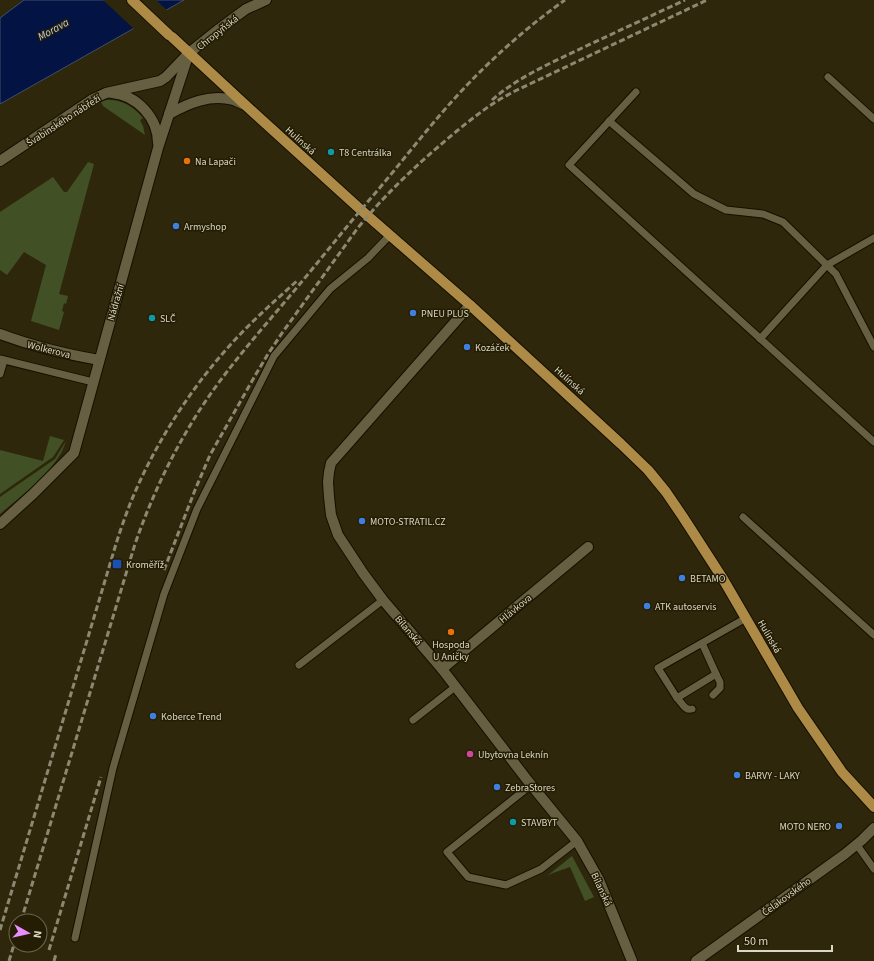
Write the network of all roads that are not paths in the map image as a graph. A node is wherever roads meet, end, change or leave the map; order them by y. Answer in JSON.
{"nodes":[{"id":1,"x":132,"y":0,"type":"edge"},
{"id":2,"x":266,"y":0,"type":"edge"},
{"id":3,"x":189,"y":53,"type":"junction"},
{"id":4,"x":828,"y":77,"type":"dead end"},
{"id":5,"x":106,"y":92,"type":"junction"},
{"id":6,"x":636,"y":92,"type":"dead end"},
{"id":7,"x":246,"y":106,"type":"junction"},
{"id":8,"x":169,"y":114,"type":"junction"},
{"id":9,"x":874,"y":119,"type":"edge"},
{"id":10,"x":609,"y":121,"type":"junction"},
{"id":11,"x":158,"y":148,"type":"junction"},
{"id":12,"x":0,"y":161,"type":"edge"},
{"id":13,"x":390,"y":235,"type":"junction"},
{"id":14,"x":874,"y":238,"type":"edge"},
{"id":15,"x":827,"y":265,"type":"junction"},
{"id":16,"x":470,"y":305,"type":"junction"},
{"id":17,"x":0,"y":334,"type":"edge"},
{"id":18,"x":760,"y":339,"type":"junction"},
{"id":19,"x":874,"y":347,"type":"edge"},
{"id":20,"x":2,"y":360,"type":"edge"},
{"id":21,"x":99,"y":360,"type":"junction"},
{"id":22,"x":0,"y":374,"type":"edge"},
{"id":23,"x":93,"y":382,"type":"junction"},
{"id":24,"x":874,"y":442,"type":"edge"},
{"id":25,"x":743,"y":517,"type":"dead end"},
{"id":26,"x":0,"y":524,"type":"edge"},
{"id":27,"x":588,"y":547,"type":"dead end"},
{"id":28,"x":383,"y":600,"type":"junction"},
{"id":29,"x":746,"y":618,"type":"junction"},
{"id":30,"x":874,"y":635,"type":"edge"},
{"id":31,"x":702,"y":643,"type":"junction"},
{"id":32,"x":299,"y":665,"type":"dead end"},
{"id":33,"x":442,"y":669,"type":"junction"},
{"id":34,"x":716,"y":674,"type":"junction"},
{"id":35,"x":455,"y":687,"type":"junction"},
{"id":36,"x":713,"y":695,"type":"dead end"},
{"id":37,"x":677,"y":698,"type":"junction"},
{"id":38,"x":692,"y":708,"type":"dead end"},
{"id":39,"x":413,"y":720,"type":"dead end"},
{"id":40,"x":531,"y":784,"type":"junction"},
{"id":41,"x":874,"y":807,"type":"edge"},
{"id":42,"x":874,"y":828,"type":"edge"},
{"id":43,"x":577,"y":841,"type":"junction"},
{"id":44,"x":857,"y":845,"type":"junction"},
{"id":45,"x":874,"y":868,"type":"edge"},
{"id":46,"x":76,"y":938,"type":"dead end"},
{"id":47,"x":632,"y":961,"type":"edge"},
{"id":48,"x":696,"y":961,"type":"edge"}],
"edges":[{"from":1,"to":3,"type":"main road","name":"Hulínská"},
{"from":2,"to":3,"type":"street","name":"Chropyňská"},
{"from":3,"to":5,"type":"street","name":"Švabinského nábřeží"},
{"from":3,"to":7,"type":"main road","name":"Hulínská"},
{"from":3,"to":8,"type":"street","name":"Nádražní"},
{"from":4,"to":9,"type":"lane"},
{"from":5,"to":11,"type":"street"},
{"from":5,"to":12,"type":"street","name":"Švabinského nábřeží"},
{"from":6,"to":10,"type":"lane"},
{"from":7,"to":8,"type":"street"},
{"from":7,"to":13,"type":"main road","name":"Hulínská"},
{"from":8,"to":11,"type":"street","name":"Nádražní"},
{"from":10,"to":15,"type":"lane"},
{"from":10,"to":18,"type":"lane"},
{"from":11,"to":21,"type":"street","name":"Nádražní"},
{"from":13,"to":16,"type":"main road","name":"Hulínská"},
{"from":13,"to":46,"type":"lane"},
{"from":14,"to":15,"type":"lane"},
{"from":15,"to":18,"type":"lane"},
{"from":15,"to":19,"type":"lane"},
{"from":16,"to":28,"type":"street","name":"Bílanská"},
{"from":16,"to":29,"type":"main road","name":"Hulínská"},
{"from":17,"to":21,"type":"street","name":"Wolkerova"},
{"from":18,"to":24,"type":"lane"},
{"from":20,"to":22,"type":"lane"},
{"from":20,"to":23,"type":"lane"},
{"from":21,"to":23,"type":"street","name":"Nádražní"},
{"from":23,"to":26,"type":"street","name":"Nádražní"},
{"from":25,"to":30,"type":"lane"},
{"from":27,"to":33,"type":"street","name":"Hlávkova"},
{"from":28,"to":32,"type":"lane"},
{"from":28,"to":33,"type":"street","name":"Bílanská"},
{"from":29,"to":31,"type":"lane"},
{"from":29,"to":41,"type":"main road","name":"Hulínská"},
{"from":31,"to":34,"type":"lane"},
{"from":31,"to":37,"type":"lane"},
{"from":33,"to":35,"type":"street","name":"Bílanská"},
{"from":34,"to":36,"type":"lane"},
{"from":34,"to":37,"type":"lane"},
{"from":35,"to":39,"type":"lane"},
{"from":35,"to":40,"type":"street","name":"Bílanská"},
{"from":37,"to":38,"type":"lane"},
{"from":40,"to":43,"type":"street","name":"Bílanská"},
{"from":40,"to":43,"type":"lane"},
{"from":42,"to":44,"type":"street","name":"Čelakovského"},
{"from":43,"to":47,"type":"street","name":"Bílanská"},
{"from":44,"to":45,"type":"lane"},
{"from":44,"to":48,"type":"street","name":"Čelakovského"}]}
